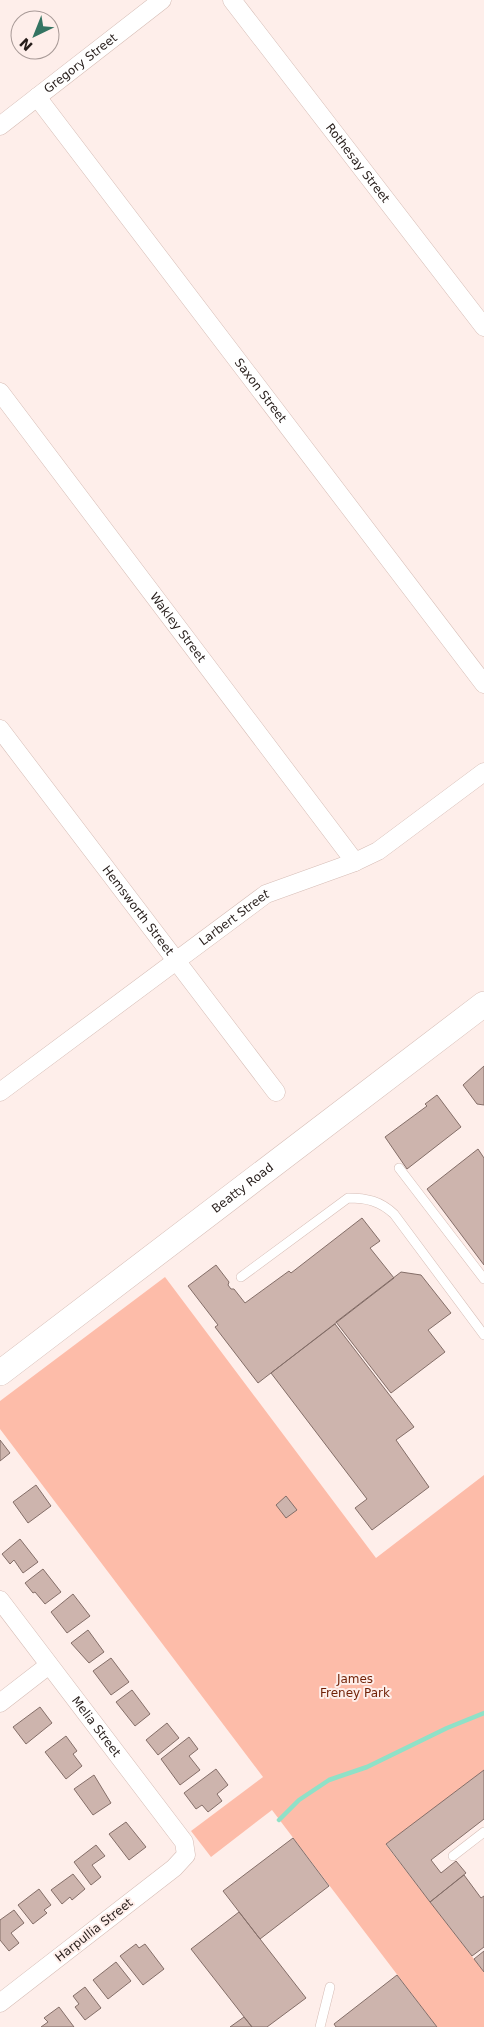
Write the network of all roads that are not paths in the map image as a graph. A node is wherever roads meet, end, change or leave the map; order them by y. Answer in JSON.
{"nodes":[{"id":1,"x":162,"y":0,"type":"edge"},
{"id":2,"x":232,"y":0,"type":"edge"},
{"id":3,"x":37,"y":96,"type":"junction"},
{"id":4,"x":0,"y":126,"type":"edge"},
{"id":5,"x":484,"y":327,"type":"edge"},
{"id":6,"x":0,"y":392,"type":"edge"},
{"id":7,"x":484,"y":684,"type":"edge"},
{"id":8,"x":0,"y":729,"type":"edge"},
{"id":9,"x":484,"y":772,"type":"edge"},
{"id":10,"x":355,"y":862,"type":"junction"},
{"id":11,"x":176,"y":961,"type":"junction"},
{"id":12,"x":484,"y":1004,"type":"edge"},
{"id":13,"x":3,"y":1085,"type":"edge"},
{"id":14,"x":276,"y":1092,"type":"dead end"},
{"id":15,"x":399,"y":1168,"type":"dead end"},
{"id":16,"x":241,"y":1276,"type":"dead end"},
{"id":17,"x":484,"y":1279,"type":"edge"},
{"id":18,"x":484,"y":1335,"type":"edge"},
{"id":19,"x":0,"y":1372,"type":"edge"},
{"id":20,"x":0,"y":1600,"type":"edge"},
{"id":21,"x":49,"y":1665,"type":"junction"},
{"id":22,"x":0,"y":1703,"type":"edge"},
{"id":23,"x":484,"y":1832,"type":"edge"},
{"id":24,"x":186,"y":1855,"type":"joint"},
{"id":25,"x":453,"y":1856,"type":"dead end"},
{"id":26,"x":330,"y":1987,"type":"dead end"},
{"id":27,"x":0,"y":2003,"type":"edge"},
{"id":28,"x":320,"y":2027,"type":"edge"}],
"edges":[{"from":1,"to":3,"type":"street","name":"Gregory Street"},
{"from":2,"to":5,"type":"street","name":"Rothesay Street"},
{"from":3,"to":4,"type":"street","name":"Gregory Street"},
{"from":3,"to":7,"type":"street","name":"Saxon Street"},
{"from":6,"to":10,"type":"street","name":"Wakley Street"},
{"from":8,"to":11,"type":"street","name":"Hemsworth Street"},
{"from":9,"to":10,"type":"street","name":"Larbert Street"},
{"from":10,"to":11,"type":"street","name":"Larbert Street"},
{"from":11,"to":13,"type":"street","name":"Larbert Street"},
{"from":11,"to":14,"type":"street","name":"Hemsworth Street"},
{"from":12,"to":19,"type":"main road","name":"Beatty Road"},
{"from":15,"to":17,"type":"lane"},
{"from":16,"to":18,"type":"lane"},
{"from":20,"to":21,"type":"street","name":"Melia Street"},
{"from":21,"to":22,"type":"street"},
{"from":21,"to":24,"type":"street","name":"Melia Street"},
{"from":23,"to":25,"type":"lane"},
{"from":24,"to":27,"type":"street","name":"Harpullia Street"},
{"from":26,"to":28,"type":"lane"}]}
